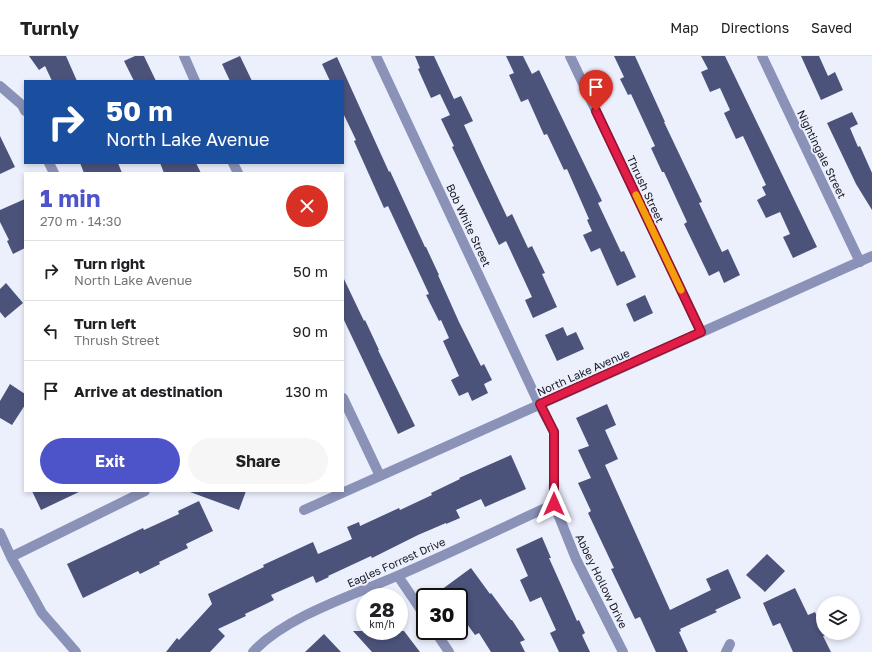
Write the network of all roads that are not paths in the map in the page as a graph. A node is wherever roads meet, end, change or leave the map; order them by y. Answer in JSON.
{"nodes":[{"id":1,"x":184,"y":56,"type":"edge"},
{"id":2,"x":376,"y":56,"type":"edge"},
{"id":3,"x":570,"y":56,"type":"edge"},
{"id":4,"x":762,"y":56,"type":"edge"},
{"id":5,"x":195,"y":80,"type":"edge"},
{"id":6,"x":0,"y":86,"type":"edge"},
{"id":7,"x":24,"y":109,"type":"edge"},
{"id":8,"x":872,"y":256,"type":"edge"},
{"id":9,"x":860,"y":262,"type":"junction"},
{"id":10,"x":701,"y":332,"type":"junction"},
{"id":11,"x":344,"y":400,"type":"edge"},
{"id":12,"x":540,"y":404,"type":"junction"},
{"id":13,"x":380,"y":476,"type":"junction"},
{"id":14,"x":143,"y":492,"type":"edge"},
{"id":15,"x":554,"y":504,"type":"junction"},
{"id":16,"x":304,"y":510,"type":"dead end"},
{"id":17,"x":0,"y":534,"type":"edge"},
{"id":18,"x":11,"y":557,"type":"junction"},
{"id":19,"x":398,"y":576,"type":"junction"},
{"id":20,"x":416,"y":603,"type":"edge"},
{"id":21,"x":441,"y":640,"type":"edge"},
{"id":22,"x":254,"y":651,"type":"edge"},
{"id":23,"x":76,"y":652,"type":"edge"},
{"id":24,"x":450,"y":652,"type":"edge"},
{"id":25,"x":623,"y":652,"type":"edge"}],
"edges":[{"from":1,"to":5,"type":"street"},
{"from":2,"to":12,"type":"street","name":"Bob White Street"},
{"from":3,"to":10,"type":"street","name":"Thrush Street"},
{"from":4,"to":9,"type":"street","name":"Nightingale Street"},
{"from":6,"to":7,"type":"street"},
{"from":8,"to":9,"type":"street","name":"North Lake Avenue"},
{"from":9,"to":10,"type":"street","name":"North Lake Avenue"},
{"from":10,"to":12,"type":"street","name":"North Lake Avenue"},
{"from":11,"to":13,"type":"street"},
{"from":12,"to":13,"type":"street","name":"North Lake Avenue"},
{"from":12,"to":15,"type":"street","name":"Abbey Hollow Drive"},
{"from":13,"to":16,"type":"street","name":"North Lake Avenue"},
{"from":14,"to":18,"type":"street"},
{"from":15,"to":19,"type":"street","name":"Eagles Forrest Drive"},
{"from":15,"to":25,"type":"street","name":"Abbey Hollow Drive"},
{"from":17,"to":18,"type":"street"},
{"from":18,"to":23,"type":"street"},
{"from":19,"to":20,"type":"street"},
{"from":19,"to":22,"type":"street","name":"Eagles Forrest Drive"},
{"from":21,"to":24,"type":"street"}]}
